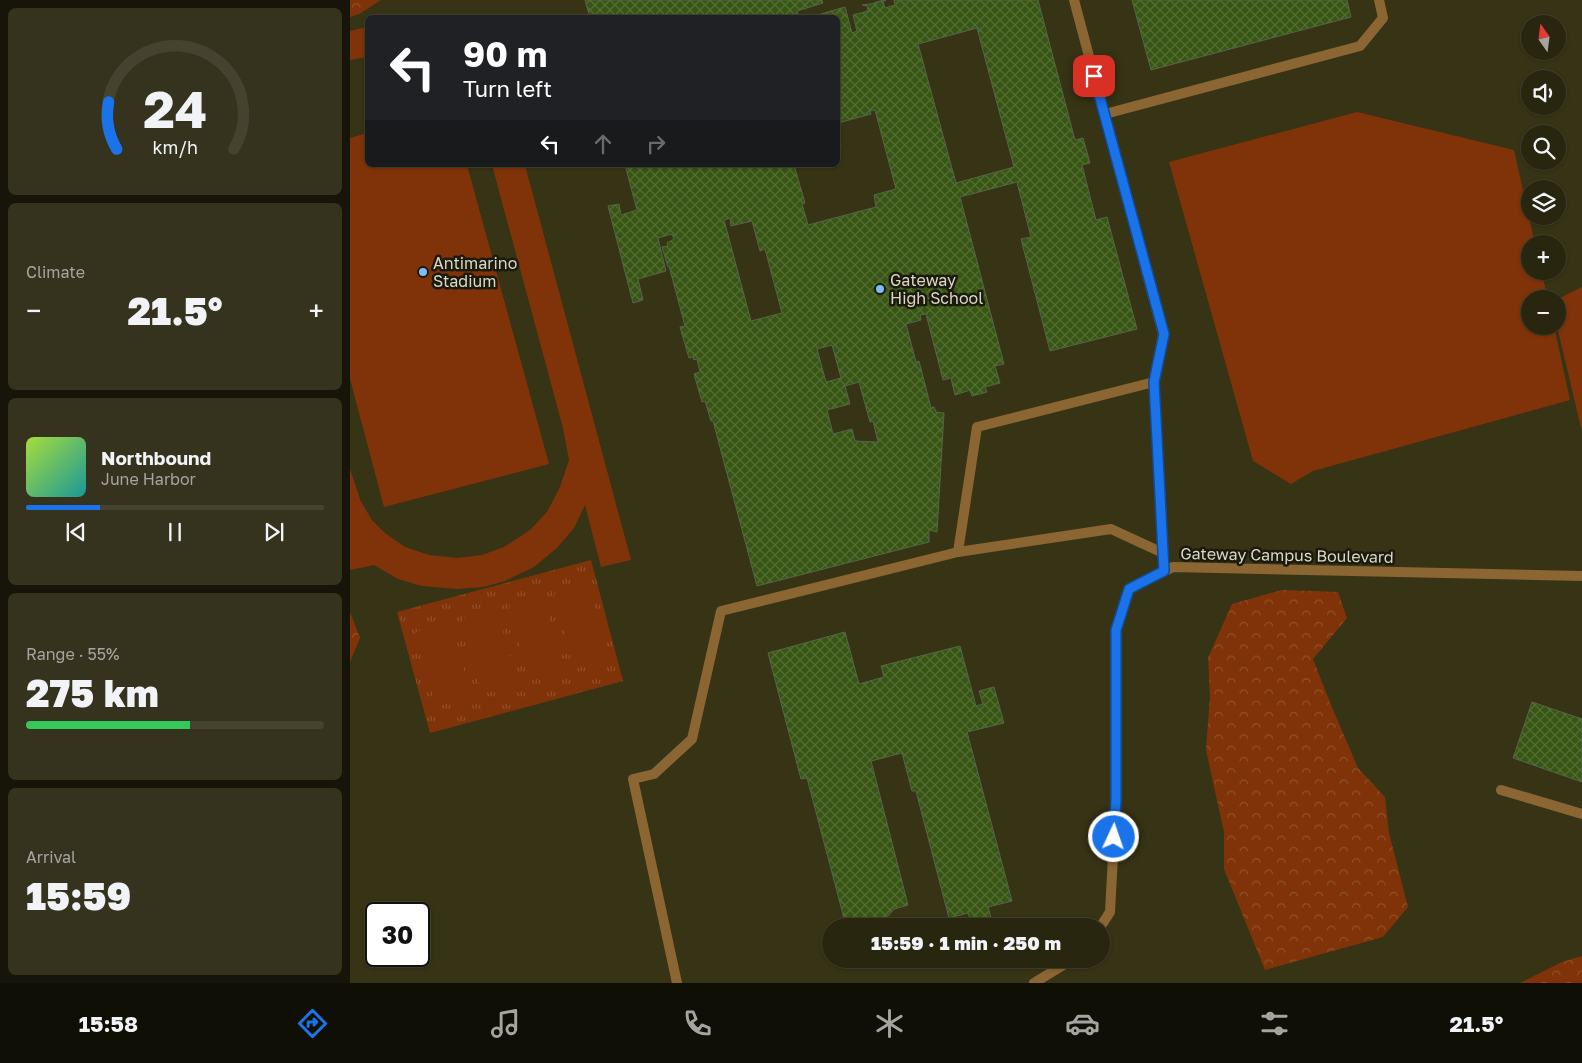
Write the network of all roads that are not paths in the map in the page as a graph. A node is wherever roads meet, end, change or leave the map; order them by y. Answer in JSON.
{"nodes":[{"id":1,"x":1074,"y":0,"type":"edge"},
{"id":2,"x":1379,"y":0,"type":"edge"},
{"id":3,"x":1105,"y":114,"type":"junction"},
{"id":4,"x":1154,"y":382,"type":"junction"},
{"id":5,"x":958,"y":552,"type":"junction"},
{"id":6,"x":1163,"y":553,"type":"junction"},
{"id":7,"x":1164,"y":571,"type":"junction"},
{"id":8,"x":1582,"y":576,"type":"edge"},
{"id":9,"x":1501,"y":790,"type":"dead end"},
{"id":10,"x":1582,"y":814,"type":"edge"},
{"id":11,"x":1106,"y":918,"type":"edge"},
{"id":12,"x":1058,"y":968,"type":"edge"},
{"id":13,"x":677,"y":983,"type":"edge"},
{"id":14,"x":1034,"y":983,"type":"edge"}],
"edges":[{"from":1,"to":3,"type":"street"},
{"from":2,"to":3,"type":"street"},
{"from":3,"to":4,"type":"street"},
{"from":4,"to":5,"type":"street"},
{"from":4,"to":6,"type":"street"},
{"from":5,"to":6,"type":"street"},
{"from":5,"to":13,"type":"street"},
{"from":6,"to":7,"type":"street"},
{"from":7,"to":8,"type":"street","name":"Gateway Campus Boulevard"},
{"from":7,"to":11,"type":"street","name":"Gateway Campus Boulevard"},
{"from":9,"to":10,"type":"street"},
{"from":12,"to":14,"type":"street"}]}
